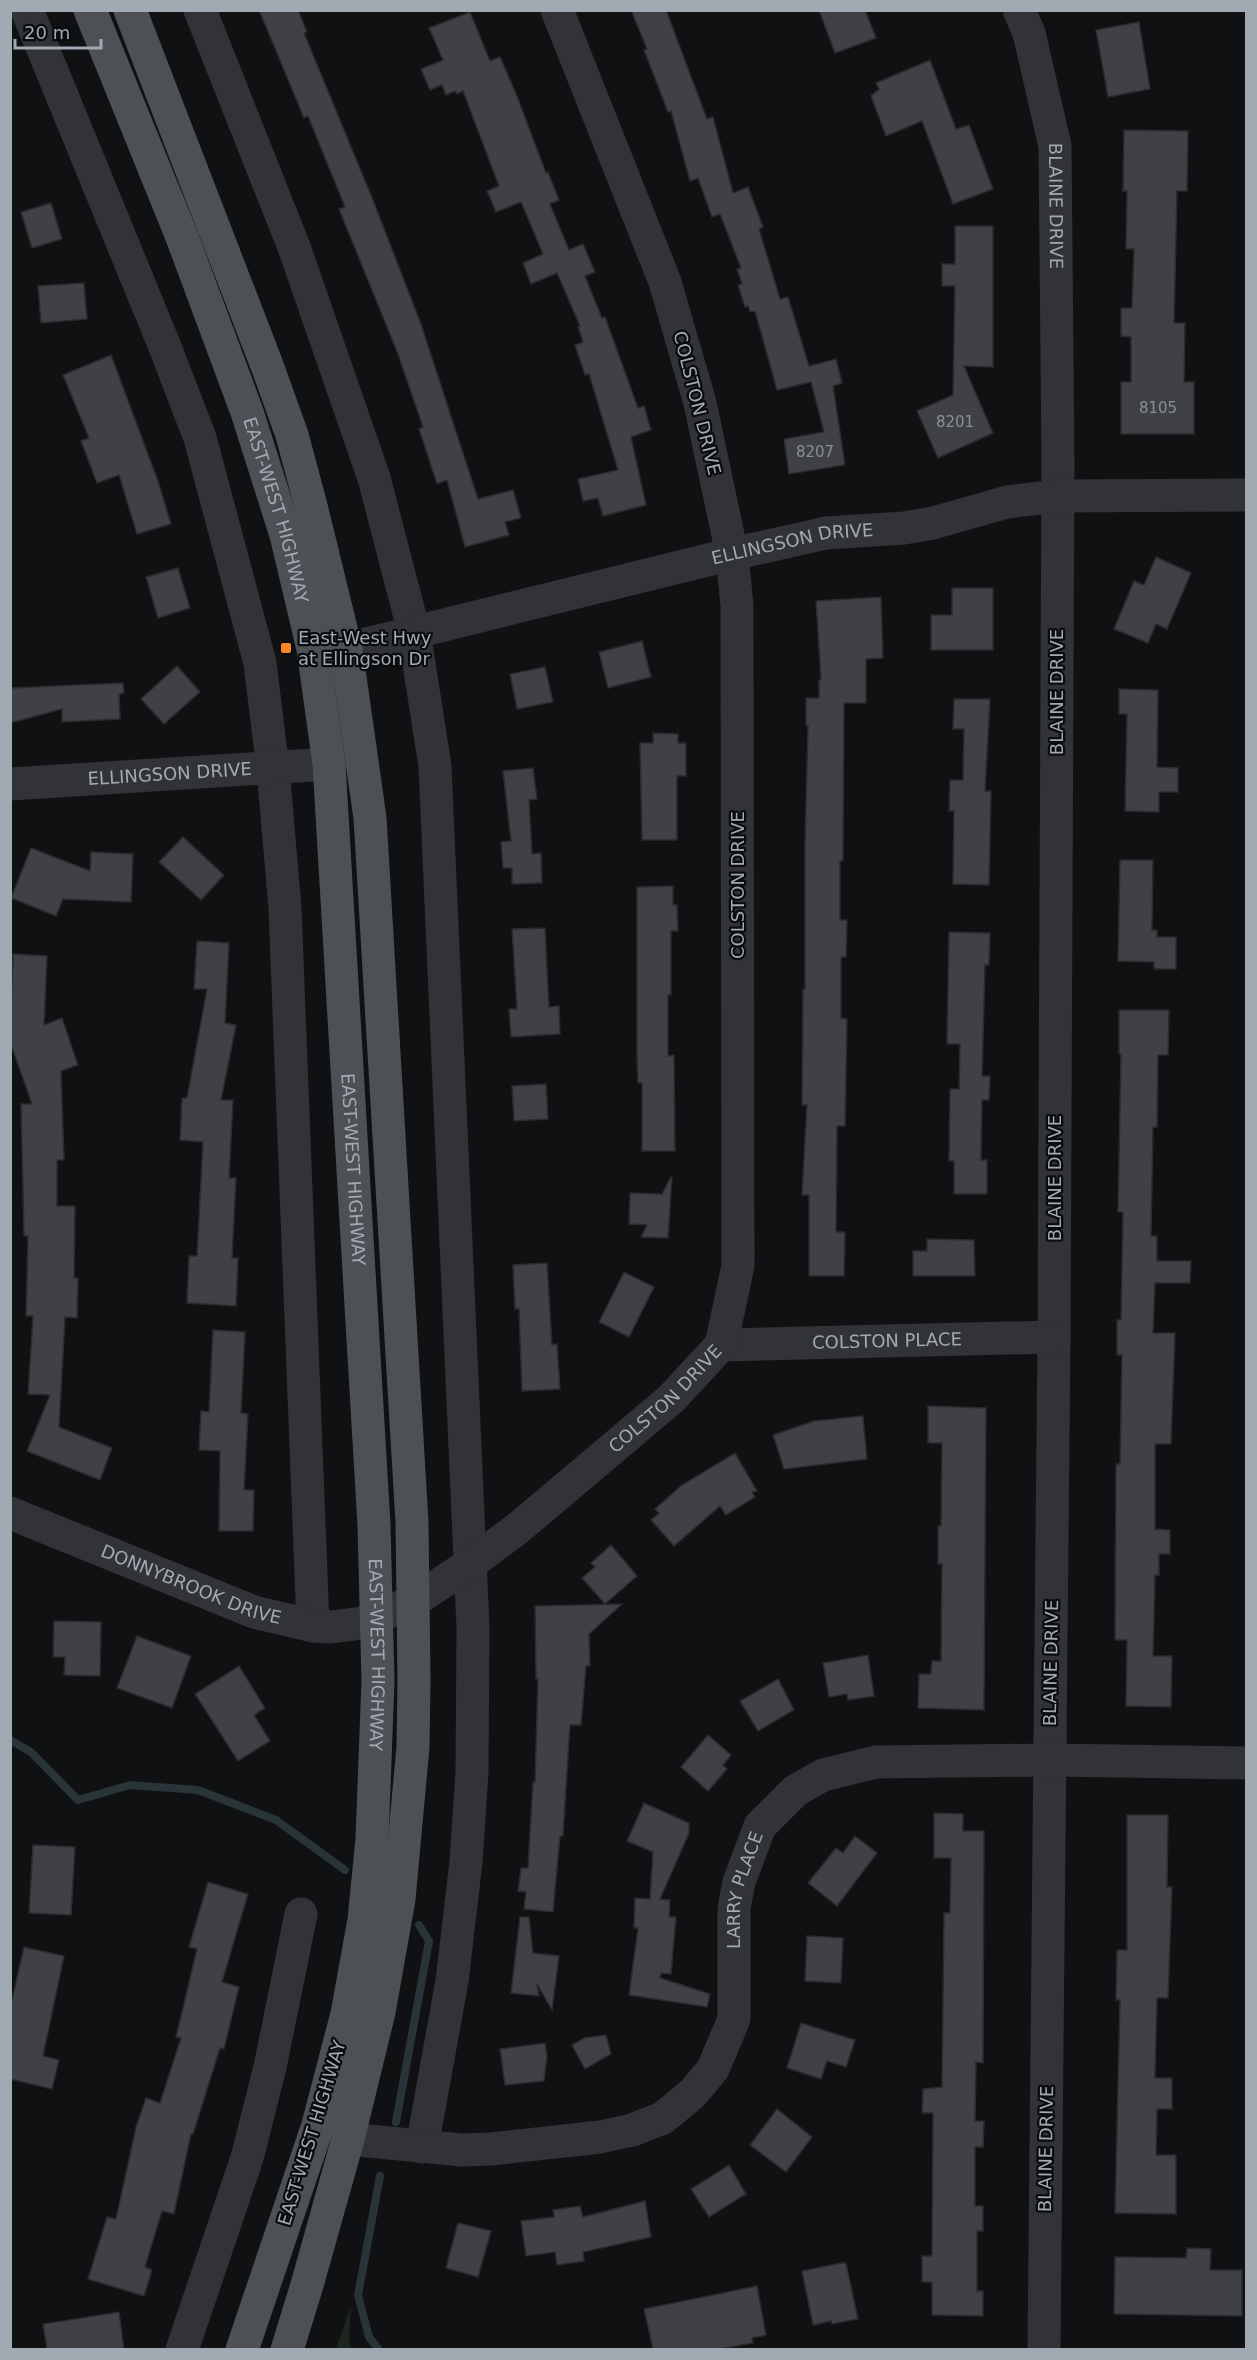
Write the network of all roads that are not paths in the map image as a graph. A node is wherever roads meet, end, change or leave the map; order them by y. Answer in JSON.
{"nodes":[{"id":1,"x":27,"y":10,"type":"edge"},
{"id":2,"x":90,"y":10,"type":"edge"},
{"id":3,"x":130,"y":10,"type":"edge"},
{"id":4,"x":200,"y":10,"type":"edge"},
{"id":5,"x":557,"y":10,"type":"edge"},
{"id":6,"x":1019,"y":10,"type":"edge"},
{"id":7,"x":1246,"y":495,"type":"edge"},
{"id":8,"x":1058,"y":496,"type":"junction"},
{"id":9,"x":732,"y":554,"type":"junction"},
{"id":10,"x":414,"y":632,"type":"junction"},
{"id":11,"x":346,"y":649,"type":"junction"},
{"id":12,"x":329,"y":764,"type":"junction"},
{"id":13,"x":273,"y":769,"type":"junction"},
{"id":14,"x":10,"y":784,"type":"edge"},
{"id":15,"x":1054,"y":1337,"type":"junction"},
{"id":16,"x":721,"y":1346,"type":"junction"},
{"id":17,"x":10,"y":1513,"type":"edge"},
{"id":18,"x":470,"y":1564,"type":"junction"},
{"id":19,"x":414,"y":1601,"type":"junction"},
{"id":20,"x":377,"y":1618,"type":"junction"},
{"id":21,"x":313,"y":1626,"type":"junction"},
{"id":22,"x":1050,"y":1760,"type":"junction"},
{"id":23,"x":1246,"y":1763,"type":"edge"},
{"id":24,"x":301,"y":1914,"type":"dead end"},
{"id":25,"x":348,"y":2139,"type":"junction"},
{"id":26,"x":422,"y":2147,"type":"junction"},
{"id":27,"x":182,"y":2349,"type":"edge"},
{"id":28,"x":242,"y":2349,"type":"edge"},
{"id":29,"x":287,"y":2349,"type":"edge"},
{"id":30,"x":1044,"y":2349,"type":"edge"}],
"edges":[{"from":1,"to":13,"type":"street"},
{"from":2,"to":12,"type":"main road","name":"EAST-WEST HIGHWAY"},
{"from":3,"to":11,"type":"main road","name":"EAST-WEST HIGHWAY"},
{"from":4,"to":10,"type":"street"},
{"from":5,"to":9,"type":"street","name":"COLSTON DRIVE"},
{"from":6,"to":8,"type":"street","name":"BLAINE DRIVE"},
{"from":7,"to":8,"type":"street","name":"ELLINGSON DRIVE"},
{"from":8,"to":9,"type":"street","name":"ELLINGSON DRIVE"},
{"from":8,"to":15,"type":"street","name":"BLAINE DRIVE"},
{"from":9,"to":10,"type":"street","name":"ELLINGSON DRIVE"},
{"from":9,"to":16,"type":"street","name":"COLSTON DRIVE"},
{"from":10,"to":11,"type":"street","name":"ELLINGSON DRIVE"},
{"from":10,"to":18,"type":"street"},
{"from":11,"to":19,"type":"main road","name":"EAST-WEST HIGHWAY"},
{"from":12,"to":13,"type":"street","name":"ELLINGSON DRIVE"},
{"from":12,"to":20,"type":"main road","name":"EAST-WEST HIGHWAY"},
{"from":13,"to":14,"type":"street","name":"ELLINGSON DRIVE"},
{"from":13,"to":21,"type":"street"},
{"from":15,"to":16,"type":"street","name":"COLSTON PLACE"},
{"from":15,"to":22,"type":"street","name":"BLAINE DRIVE"},
{"from":16,"to":18,"type":"street","name":"COLSTON DRIVE"},
{"from":17,"to":21,"type":"street","name":"DONNYBROOK DRIVE"},
{"from":18,"to":19,"type":"street","name":"COLSTON DRIVE"},
{"from":18,"to":26,"type":"street"},
{"from":19,"to":20,"type":"street","name":"COLSTON DRIVE"},
{"from":19,"to":25,"type":"main road","name":"EAST-WEST HIGHWAY"},
{"from":20,"to":21,"type":"street","name":"DONNYBROOK DRIVE"},
{"from":20,"to":28,"type":"main road","name":"EAST-WEST HIGHWAY"},
{"from":22,"to":23,"type":"street","name":"LARRY PLACE"},
{"from":22,"to":26,"type":"street","name":"LARRY PLACE"},
{"from":22,"to":30,"type":"street","name":"BLAINE DRIVE"},
{"from":24,"to":27,"type":"street"},
{"from":25,"to":26,"type":"street","name":"LARRY PLACE"},
{"from":25,"to":29,"type":"main road","name":"EAST-WEST HIGHWAY"}]}
